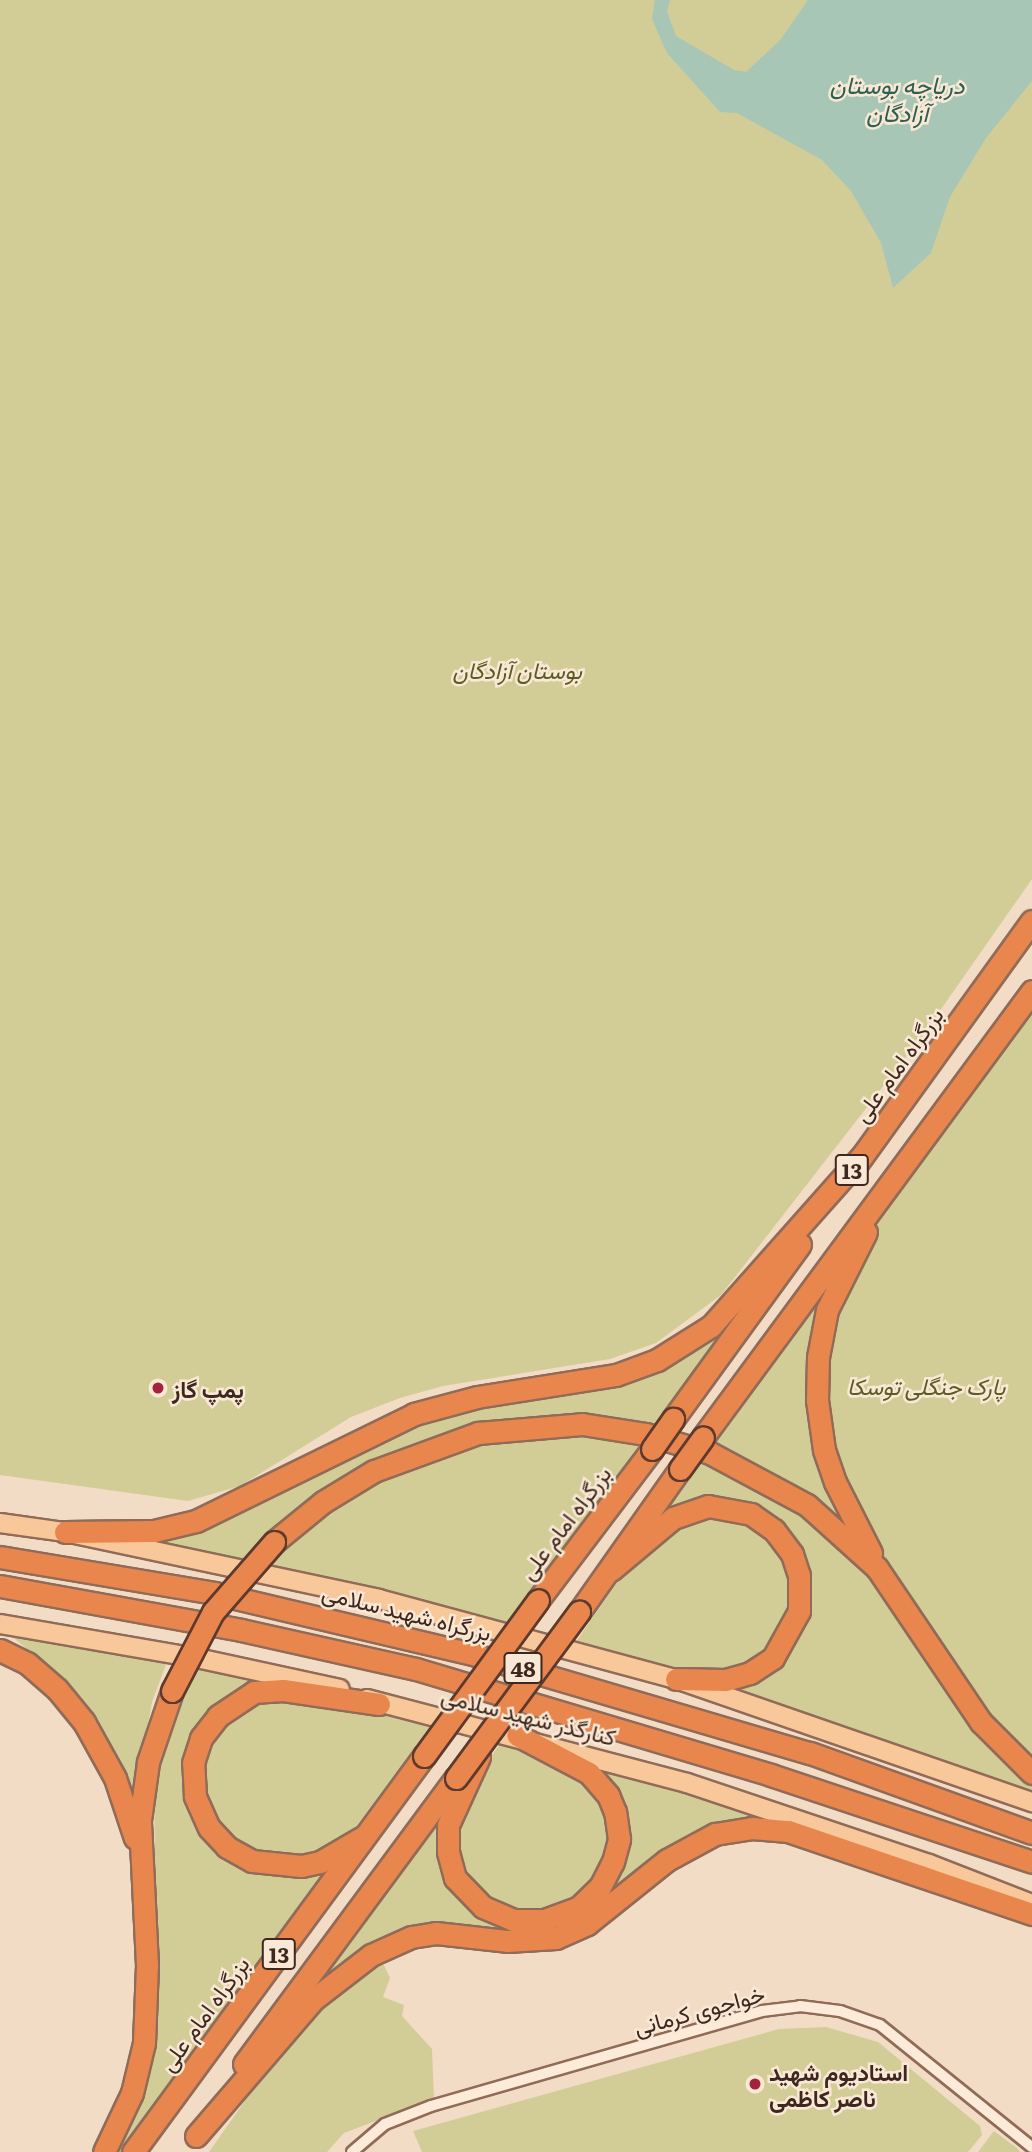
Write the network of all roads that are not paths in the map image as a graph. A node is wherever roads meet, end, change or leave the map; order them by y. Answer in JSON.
{"nodes":[{"id":1,"x":1032,"y":921,"type":"edge"},
{"id":2,"x":1032,"y":991,"type":"edge"},
{"id":3,"x":862,"y":1156,"type":"junction"},
{"id":4,"x":894,"y":1178,"type":"junction"},
{"id":5,"x":0,"y":1524,"type":"edge"},
{"id":6,"x":65,"y":1532,"type":"junction"},
{"id":7,"x":0,"y":1556,"type":"edge"},
{"id":8,"x":877,"y":1568,"type":"junction"},
{"id":9,"x":611,"y":1570,"type":"junction"},
{"id":10,"x":0,"y":1586,"type":"edge"},
{"id":11,"x":0,"y":1624,"type":"edge"},
{"id":12,"x":0,"y":1650,"type":"edge"},
{"id":13,"x":677,"y":1679,"type":"junction"},
{"id":14,"x":379,"y":1703,"type":"junction"},
{"id":15,"x":517,"y":1735,"type":"junction"},
{"id":16,"x":487,"y":1739,"type":"junction"},
{"id":17,"x":1032,"y":1773,"type":"edge"},
{"id":18,"x":1032,"y":1802,"type":"edge"},
{"id":19,"x":1032,"y":1833,"type":"edge"},
{"id":20,"x":366,"y":1835,"type":"junction"},
{"id":21,"x":140,"y":1852,"type":"junction"},
{"id":22,"x":1032,"y":1862,"type":"edge"},
{"id":23,"x":1032,"y":1904,"type":"edge"},
{"id":24,"x":1032,"y":1914,"type":"edge"},
{"id":25,"x":190,"y":2144,"type":"edge"},
{"id":26,"x":1032,"y":2147,"type":"edge"},
{"id":27,"x":104,"y":2152,"type":"edge"},
{"id":28,"x":133,"y":2152,"type":"edge"},
{"id":29,"x":352,"y":2152,"type":"edge"}],
"edges":[{"from":1,"to":3,"type":"highway","name":"بزرگراه امام علی","number":"13"},
{"from":2,"to":4,"type":"highway","number":"13"},
{"from":3,"to":6,"type":"highway"},
{"from":3,"to":20,"type":"highway","name":"بزرگراه امام علی","number":"13","bridge":true},
{"from":4,"to":8,"type":"highway"},
{"from":4,"to":9,"type":"highway","number":"13","bridge":true},
{"from":5,"to":6,"type":"main road"},
{"from":6,"to":13,"type":"main road"},
{"from":7,"to":19,"type":"highway","name":"بزرگراه شهید سلامی","number":"48"},
{"from":8,"to":17,"type":"highway"},
{"from":8,"to":21,"type":"highway","bridge":true},
{"from":9,"to":13,"type":"highway"},
{"from":9,"to":16,"type":"highway","number":"13","bridge":true},
{"from":10,"to":22,"type":"highway","number":"48"},
{"from":11,"to":14,"type":"main road","name":"کنارگذر شهید سلامی"},
{"from":12,"to":21,"type":"highway"},
{"from":13,"to":18,"type":"main road"},
{"from":14,"to":15,"type":"main road","name":"کنارگذر شهید سلامی"},
{"from":14,"to":20,"type":"highway"},
{"from":15,"to":16,"type":"highway"},
{"from":15,"to":23,"type":"main road","name":"کنارگذر شهید سلامی"},
{"from":16,"to":25,"type":"highway","number":"13","bridge":true},
{"from":20,"to":28,"type":"highway","name":"بزرگراه امام علی","number":"13"},
{"from":21,"to":27,"type":"highway"},
{"from":24,"to":25,"type":"highway"},
{"from":26,"to":29,"type":"street","name":"خواجوی کرمانی"}]}
